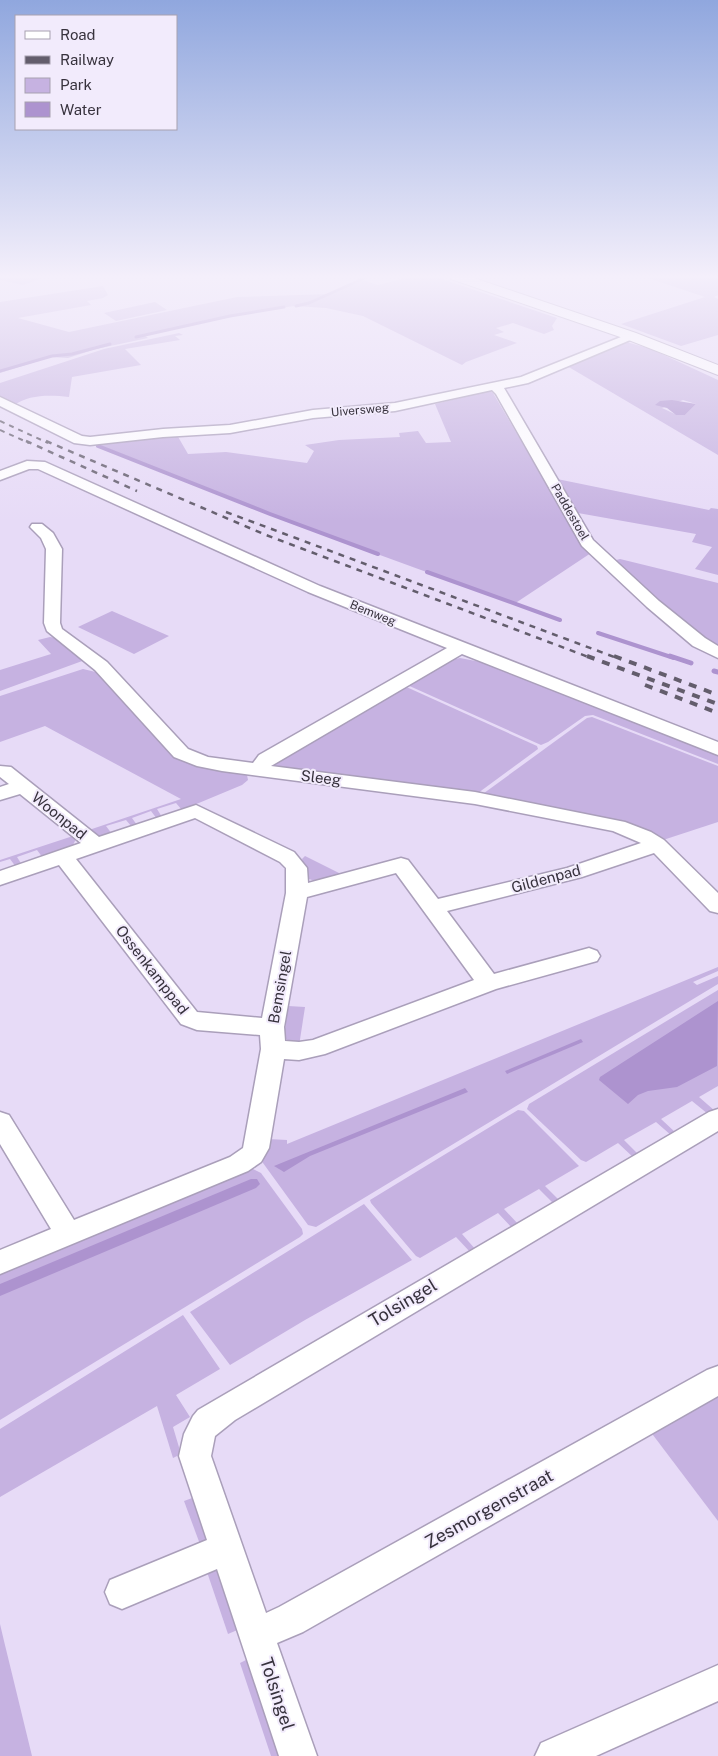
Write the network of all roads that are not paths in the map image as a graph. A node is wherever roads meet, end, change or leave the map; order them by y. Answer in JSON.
{"nodes":[{"id":1,"x":578,"y":358,"type":"edge"},
{"id":2,"x":687,"y":358,"type":"edge"},
{"id":3,"x":718,"y":370,"type":"edge"},
{"id":4,"x":495,"y":387,"type":"junction"},
{"id":5,"x":0,"y":401,"type":"edge"},
{"id":6,"x":0,"y":476,"type":"edge"},
{"id":7,"x":37,"y":527,"type":"dead end"},
{"id":8,"x":459,"y":648,"type":"junction"},
{"id":9,"x":718,"y":653,"type":"edge"},
{"id":10,"x":718,"y":749,"type":"edge"},
{"id":11,"x":258,"y":770,"type":"junction"},
{"id":12,"x":4,"y":771,"type":"dead end"},
{"id":13,"x":23,"y":786,"type":"junction"},
{"id":14,"x":0,"y":794,"type":"edge"},
{"id":15,"x":656,"y":844,"type":"junction"},
{"id":16,"x":96,"y":845,"type":"junction"},
{"id":17,"x":64,"y":857,"type":"junction"},
{"id":18,"x":0,"y":878,"type":"edge"},
{"id":19,"x":297,"y":893,"type":"junction"},
{"id":20,"x":718,"y":906,"type":"edge"},
{"id":21,"x":433,"y":907,"type":"junction"},
{"id":22,"x":588,"y":956,"type":"dead end"},
{"id":23,"x":488,"y":983,"type":"junction"},
{"id":24,"x":272,"y":1038,"type":"junction"},
{"id":25,"x":718,"y":1119,"type":"edge"},
{"id":26,"x":0,"y":1122,"type":"edge"},
{"id":27,"x":68,"y":1234,"type":"junction"},
{"id":28,"x":0,"y":1262,"type":"edge"},
{"id":29,"x":718,"y":1380,"type":"edge"},
{"id":30,"x":227,"y":1548,"type":"junction"},
{"id":31,"x":122,"y":1592,"type":"dead end"},
{"id":32,"x":257,"y":1634,"type":"junction"},
{"id":33,"x":718,"y":1683,"type":"edge"},
{"id":34,"x":298,"y":1756,"type":"edge"},
{"id":35,"x":554,"y":1756,"type":"edge"}],
"edges":[{"from":1,"to":4,"type":"street","name":"Uiversweg"},
{"from":2,"to":3,"type":"main road"},
{"from":4,"to":5,"type":"street","name":"Uiversweg"},
{"from":4,"to":9,"type":"street","name":"Paddestoel"},
{"from":6,"to":8,"type":"street","name":"Bemweg"},
{"from":7,"to":11,"type":"street","name":"Sleeg"},
{"from":8,"to":10,"type":"street","name":"Bemweg"},
{"from":8,"to":11,"type":"street"},
{"from":11,"to":15,"type":"street","name":"Sleeg"},
{"from":12,"to":13,"type":"street","name":"Woonpad"},
{"from":13,"to":14,"type":"street","name":"Woonpad"},
{"from":13,"to":16,"type":"street","name":"Woonpad"},
{"from":15,"to":20,"type":"street","name":"Sleeg"},
{"from":15,"to":21,"type":"street","name":"Gildenpad"},
{"from":16,"to":17,"type":"street","name":"Bemsingel"},
{"from":16,"to":19,"type":"street","name":"Bemsingel"},
{"from":17,"to":18,"type":"street","name":"Bemsingel"},
{"from":17,"to":24,"type":"street","name":"Ossenkamppad"},
{"from":19,"to":21,"type":"street"},
{"from":19,"to":24,"type":"street","name":"Bemsingel"},
{"from":21,"to":23,"type":"street"},
{"from":22,"to":23,"type":"street"},
{"from":23,"to":24,"type":"street"},
{"from":24,"to":27,"type":"street","name":"Bemsingel"},
{"from":25,"to":30,"type":"street","name":"Tolsingel"},
{"from":26,"to":27,"type":"street"},
{"from":27,"to":28,"type":"street","name":"Bemsingel"},
{"from":29,"to":32,"type":"street","name":"Zesmorgenstraat"},
{"from":30,"to":31,"type":"street"},
{"from":30,"to":32,"type":"street","name":"Tolsingel"},
{"from":32,"to":34,"type":"street","name":"Tolsingel"},
{"from":33,"to":35,"type":"street"}]}
